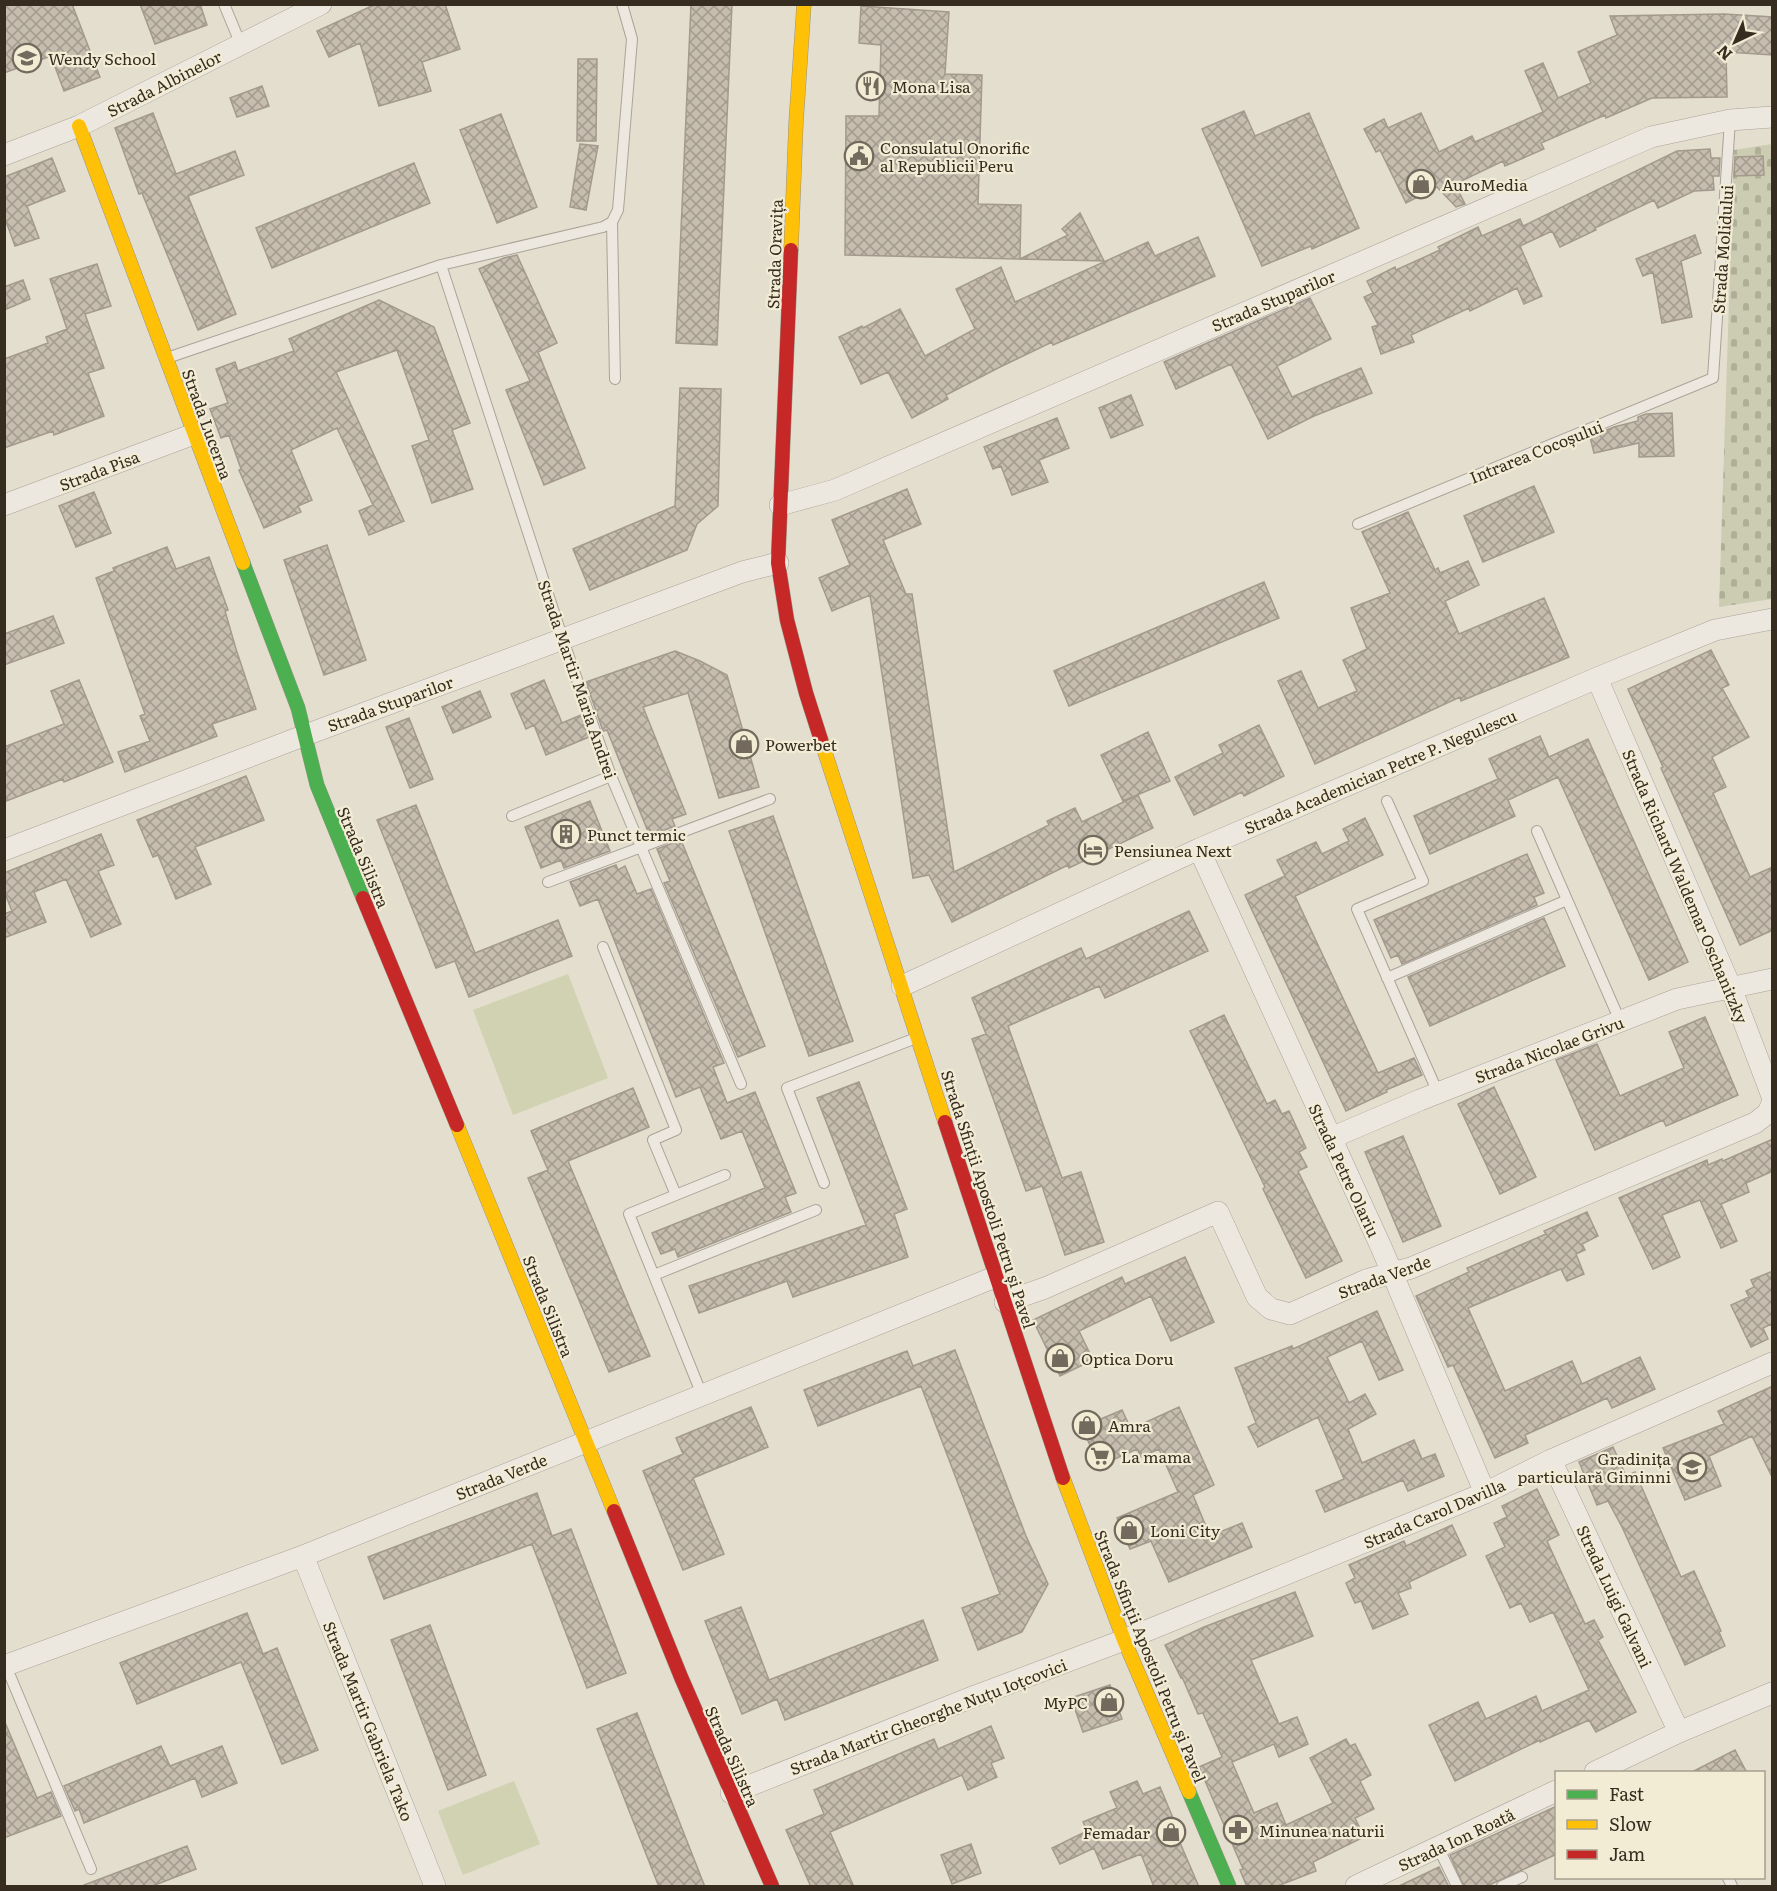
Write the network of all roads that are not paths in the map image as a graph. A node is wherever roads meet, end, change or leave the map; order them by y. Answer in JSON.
{"nodes":[{"id":1,"x":224,"y":4,"type":"edge"},
{"id":2,"x":321,"y":4,"type":"edge"},
{"id":3,"x":622,"y":4,"type":"edge"},
{"id":4,"x":804,"y":4,"type":"edge"},
{"id":5,"x":241,"y":45,"type":"junction"},
{"id":6,"x":1773,"y":117,"type":"edge"},
{"id":7,"x":1730,"y":120,"type":"junction"},
{"id":8,"x":79,"y":126,"type":"junction"},
{"id":9,"x":4,"y":155,"type":"edge"},
{"id":10,"x":612,"y":222,"type":"junction"},
{"id":11,"x":441,"y":265,"type":"junction"},
{"id":12,"x":166,"y":358,"type":"junction"},
{"id":13,"x":1713,"y":378,"type":"joint"},
{"id":14,"x":615,"y":379,"type":"dead end"},
{"id":15,"x":194,"y":434,"type":"junction"},
{"id":16,"x":4,"y":505,"type":"edge"},
{"id":17,"x":780,"y":505,"type":"junction"},
{"id":18,"x":1358,"y":524,"type":"dead end"},
{"id":19,"x":778,"y":563,"type":"junction"},
{"id":20,"x":1773,"y":619,"type":"edge"},
{"id":21,"x":563,"y":640,"type":"junction"},
{"id":22,"x":1597,"y":678,"type":"junction"},
{"id":23,"x":303,"y":736,"type":"junction"},
{"id":24,"x":611,"y":776,"type":"junction"},
{"id":25,"x":770,"y":799,"type":"dead end"},
{"id":26,"x":1387,"y":801,"type":"dead end"},
{"id":27,"x":512,"y":816,"type":"dead end"},
{"id":28,"x":1537,"y":831,"type":"dead end"},
{"id":29,"x":641,"y":847,"type":"junction"},
{"id":30,"x":1199,"y":849,"type":"junction"},
{"id":31,"x":4,"y":850,"type":"edge"},
{"id":32,"x":548,"y":882,"type":"dead end"},
{"id":33,"x":1567,"y":900,"type":"junction"},
{"id":34,"x":603,"y":947,"type":"dead end"},
{"id":35,"x":1387,"y":978,"type":"junction"},
{"id":36,"x":1773,"y":979,"type":"edge"},
{"id":37,"x":902,"y":986,"type":"junction"},
{"id":38,"x":1731,"y":988,"type":"junction"},
{"id":39,"x":1620,"y":1022,"type":"junction"},
{"id":40,"x":918,"y":1037,"type":"junction"},
{"id":41,"x":741,"y":1084,"type":"dead end"},
{"id":42,"x":1438,"y":1093,"type":"junction"},
{"id":43,"x":1773,"y":1096,"type":"edge"},
{"id":44,"x":1773,"y":1103,"type":"edge"},
{"id":45,"x":1331,"y":1138,"type":"junction"},
{"id":46,"x":725,"y":1175,"type":"dead end"},
{"id":47,"x":824,"y":1183,"type":"dead end"},
{"id":48,"x":676,"y":1195,"type":"junction"},
{"id":49,"x":816,"y":1210,"type":"dead end"},
{"id":50,"x":1391,"y":1273,"type":"junction"},
{"id":51,"x":654,"y":1275,"type":"junction"},
{"id":52,"x":995,"y":1277,"type":"junction"},
{"id":53,"x":1005,"y":1302,"type":"junction"},
{"id":54,"x":1773,"y":1363,"type":"edge"},
{"id":55,"x":702,"y":1395,"type":"junction"},
{"id":56,"x":586,"y":1442,"type":"junction"},
{"id":57,"x":1551,"y":1460,"type":"junction"},
{"id":58,"x":1485,"y":1493,"type":"junction"},
{"id":59,"x":303,"y":1556,"type":"junction"},
{"id":60,"x":1124,"y":1640,"type":"junction"},
{"id":61,"x":5,"y":1666,"type":"edge"},
{"id":62,"x":1773,"y":1693,"type":"edge"},
{"id":63,"x":1679,"y":1732,"type":"junction"},
{"id":64,"x":1599,"y":1771,"type":"edge"},
{"id":65,"x":731,"y":1792,"type":"junction"},
{"id":66,"x":1555,"y":1792,"type":"edge"},
{"id":67,"x":1438,"y":1847,"type":"junction"},
{"id":68,"x":91,"y":1869,"type":"dead end"},
{"id":69,"x":1522,"y":1877,"type":"dead end"},
{"id":70,"x":435,"y":1887,"type":"edge"},
{"id":71,"x":772,"y":1887,"type":"edge"},
{"id":72,"x":1230,"y":1887,"type":"edge"},
{"id":73,"x":1356,"y":1887,"type":"edge"},
{"id":74,"x":1457,"y":1887,"type":"edge"},
{"id":75,"x":1502,"y":1887,"type":"edge"}],
"edges":[{"from":1,"to":5,"type":"lane"},
{"from":2,"to":5,"type":"street","name":"Strada Albinelor"},
{"from":3,"to":10,"type":"lane"},
{"from":4,"to":17,"type":"main road","name":"Strada Oravița"},
{"from":5,"to":8,"type":"street","name":"Strada Albinelor"},
{"from":6,"to":7,"type":"street","name":"Strada Stuparilor"},
{"from":7,"to":13,"type":"lane","name":"Strada Molidului"},
{"from":7,"to":17,"type":"street","name":"Strada Stuparilor"},
{"from":8,"to":9,"type":"street","name":"Strada Albinelor"},
{"from":8,"to":12,"type":"main road","name":"Strada Lucerna"},
{"from":10,"to":11,"type":"lane"},
{"from":10,"to":14,"type":"lane"},
{"from":11,"to":12,"type":"lane"},
{"from":11,"to":21,"type":"lane","name":"Strada Martir Maria Andrei"},
{"from":12,"to":15,"type":"main road","name":"Strada Lucerna"},
{"from":13,"to":18,"type":"lane","name":"Intrarea Cocoșului"},
{"from":15,"to":16,"type":"street","name":"Strada Pisa"},
{"from":15,"to":23,"type":"main road","name":"Strada Lucerna"},
{"from":17,"to":19,"type":"main road","name":"Strada Sfinții Apostoli Petru și Pavel"},
{"from":19,"to":21,"type":"street","name":"Strada Stuparilor"},
{"from":19,"to":37,"type":"main road","name":"Strada Sfinții Apostoli Petru și Pavel"},
{"from":20,"to":22,"type":"street","name":"Strada Academician Petre P. Negulescu"},
{"from":21,"to":23,"type":"street","name":"Strada Stuparilor"},
{"from":21,"to":24,"type":"lane","name":"Strada Martir Maria Andrei"},
{"from":22,"to":30,"type":"street","name":"Strada Academician Petre P. Negulescu"},
{"from":22,"to":38,"type":"street","name":"Strada Richard Waldemar Oschanitzky"},
{"from":23,"to":31,"type":"street","name":"Strada Stuparilor"},
{"from":23,"to":56,"type":"main road","name":"Strada Silistra"},
{"from":24,"to":27,"type":"lane"},
{"from":24,"to":29,"type":"lane","name":"Strada Martir Maria Andrei"},
{"from":25,"to":29,"type":"lane"},
{"from":26,"to":35,"type":"lane"},
{"from":28,"to":33,"type":"lane"},
{"from":29,"to":32,"type":"lane"},
{"from":29,"to":41,"type":"lane","name":"Strada Martir Maria Andrei"},
{"from":30,"to":37,"type":"street","name":"Strada Academician Petre P. Negulescu"},
{"from":30,"to":45,"type":"street","name":"Strada Petre Olariu"},
{"from":33,"to":35,"type":"lane"},
{"from":33,"to":39,"type":"lane"},
{"from":34,"to":48,"type":"lane"},
{"from":35,"to":42,"type":"lane"},
{"from":36,"to":38,"type":"street","name":"Strada Nicolae Grivu"},
{"from":37,"to":40,"type":"main road","name":"Strada Sfinții Apostoli Petru și Pavel"},
{"from":38,"to":39,"type":"street","name":"Strada Nicolae Grivu"},
{"from":38,"to":43,"type":"street","name":"Strada Richard Waldemar Oschanitzky"},
{"from":39,"to":42,"type":"street","name":"Strada Nicolae Grivu"},
{"from":40,"to":47,"type":"lane"},
{"from":40,"to":52,"type":"main road","name":"Strada Sfinții Apostoli Petru și Pavel"},
{"from":42,"to":45,"type":"street","name":"Strada Nicolae Grivu"},
{"from":44,"to":50,"type":"street","name":"Strada Verde"},
{"from":45,"to":50,"type":"street","name":"Strada Petre Olariu"},
{"from":46,"to":48,"type":"lane"},
{"from":48,"to":51,"type":"lane"},
{"from":49,"to":51,"type":"lane"},
{"from":50,"to":53,"type":"street","name":"Strada Verde"},
{"from":50,"to":58,"type":"street","name":"Strada Petre Olariu"},
{"from":51,"to":55,"type":"lane"},
{"from":52,"to":53,"type":"main road","name":"Strada Sfinții Apostoli Petru și Pavel"},
{"from":52,"to":55,"type":"street","name":"Strada Verde"},
{"from":53,"to":60,"type":"main road","name":"Strada Sfinții Apostoli Petru și Pavel"},
{"from":54,"to":57,"type":"street","name":"Strada Carol Davilla"},
{"from":55,"to":56,"type":"street","name":"Strada Verde"},
{"from":56,"to":59,"type":"street","name":"Strada Verde"},
{"from":56,"to":65,"type":"main road","name":"Strada Silistra"},
{"from":57,"to":58,"type":"street","name":"Strada Carol Davilla"},
{"from":57,"to":63,"type":"street","name":"Strada Luigi Galvani"},
{"from":58,"to":60,"type":"street","name":"Strada Carol Davilla"},
{"from":59,"to":61,"type":"street","name":"Strada Verde"},
{"from":59,"to":70,"type":"street","name":"Strada Martir Gabriela Tako"},
{"from":60,"to":65,"type":"street","name":"Strada Martir Gheorghe Nuțu Ioțcovici"},
{"from":60,"to":72,"type":"main road","name":"Strada Sfinții Apostoli Petru și Pavel"},
{"from":61,"to":68,"type":"lane"},
{"from":62,"to":63,"type":"street"},
{"from":63,"to":64,"type":"street"},
{"from":65,"to":71,"type":"main road","name":"Strada Silistra"},
{"from":66,"to":67,"type":"street","name":"Strada Ion Roată"},
{"from":67,"to":73,"type":"street","name":"Strada Ion Roată"},
{"from":67,"to":74,"type":"lane"},
{"from":69,"to":75,"type":"lane"}]}
